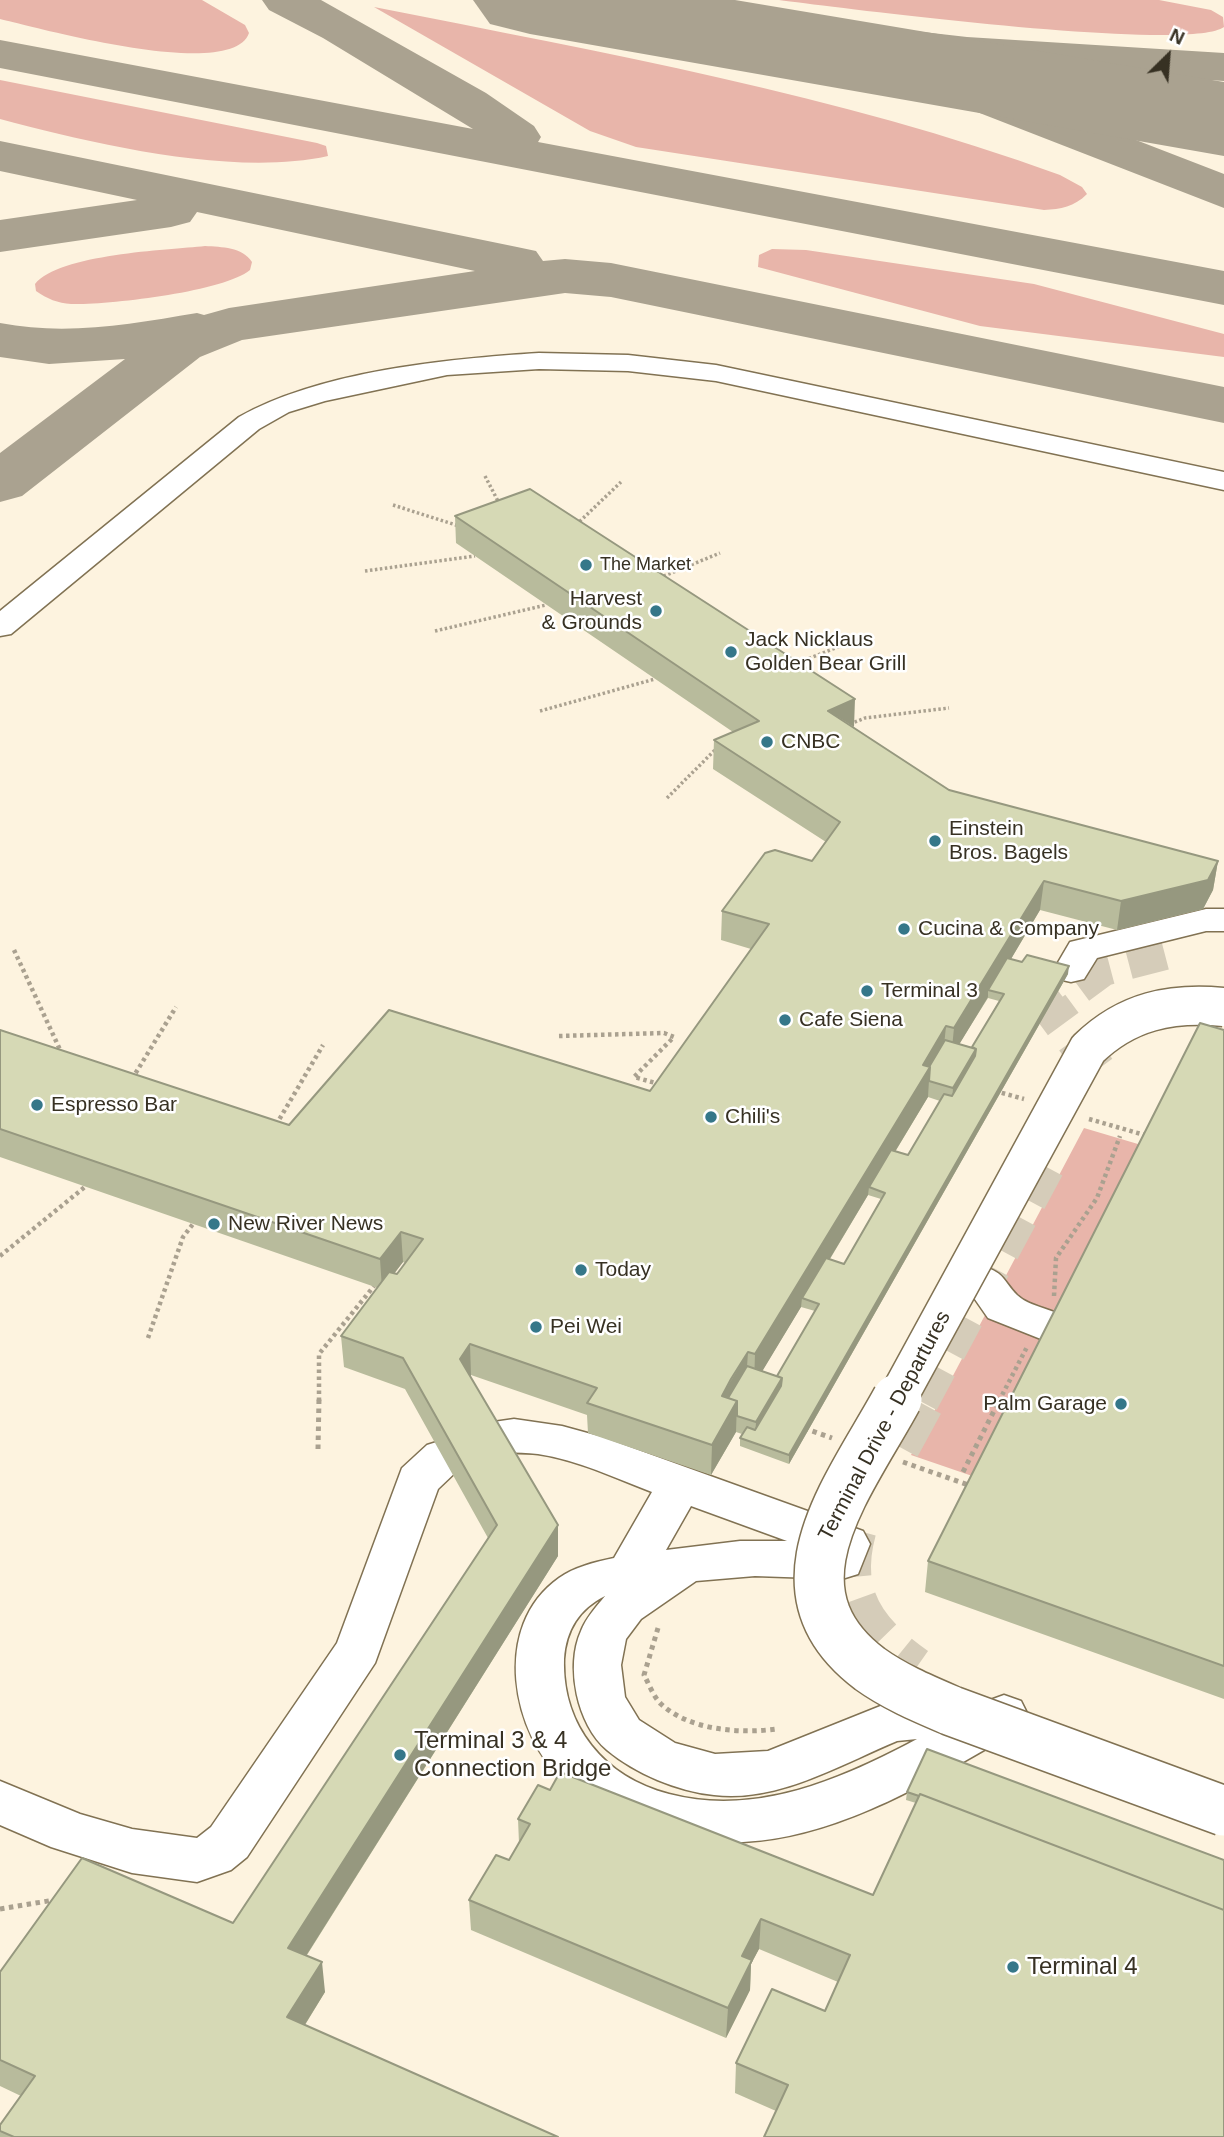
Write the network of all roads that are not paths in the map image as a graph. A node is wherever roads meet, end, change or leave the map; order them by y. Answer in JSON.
{"nodes":[{"id":1,"x":1224,"y":481,"type":"edge"},
{"id":2,"x":0,"y":627,"type":"edge"},
{"id":3,"x":1224,"y":920,"type":"edge"},
{"id":4,"x":1224,"y":943,"type":"edge"},
{"id":5,"x":1164,"y":951,"type":"tunnel mouth"},
{"id":6,"x":1071,"y":971,"type":"edge"},
{"id":7,"x":1224,"y":1007,"type":"edge"},
{"id":8,"x":984,"y":1282,"type":"dead end"},
{"id":9,"x":1056,"y":1330,"type":"edge"},
{"id":10,"x":489,"y":1437,"type":"edge"},
{"id":11,"x":443,"y":1457,"type":"edge"},
{"id":12,"x":680,"y":1485,"type":"junction"},
{"id":13,"x":694,"y":1564,"type":"junction"},
{"id":14,"x":628,"y":1574,"type":"junction"},
{"id":15,"x":1223,"y":1796,"type":"edge"},
{"id":16,"x":0,"y":1802,"type":"edge"}],
"edges":[{"from":1,"to":2,"type":"street"},
{"from":3,"to":6,"type":"street"},
{"from":4,"to":5,"type":"street"},
{"from":7,"to":15,"type":"street","name":"Terminal Drive - Departures","bridge":true},
{"from":8,"to":9,"type":"street"},
{"from":10,"to":12,"type":"street"},
{"from":11,"to":16,"type":"street"},
{"from":12,"to":13,"type":"street"},
{"from":12,"to":14,"type":"street"},
{"from":13,"to":14,"type":"street"},
{"from":13,"to":14,"type":"street"}]}
